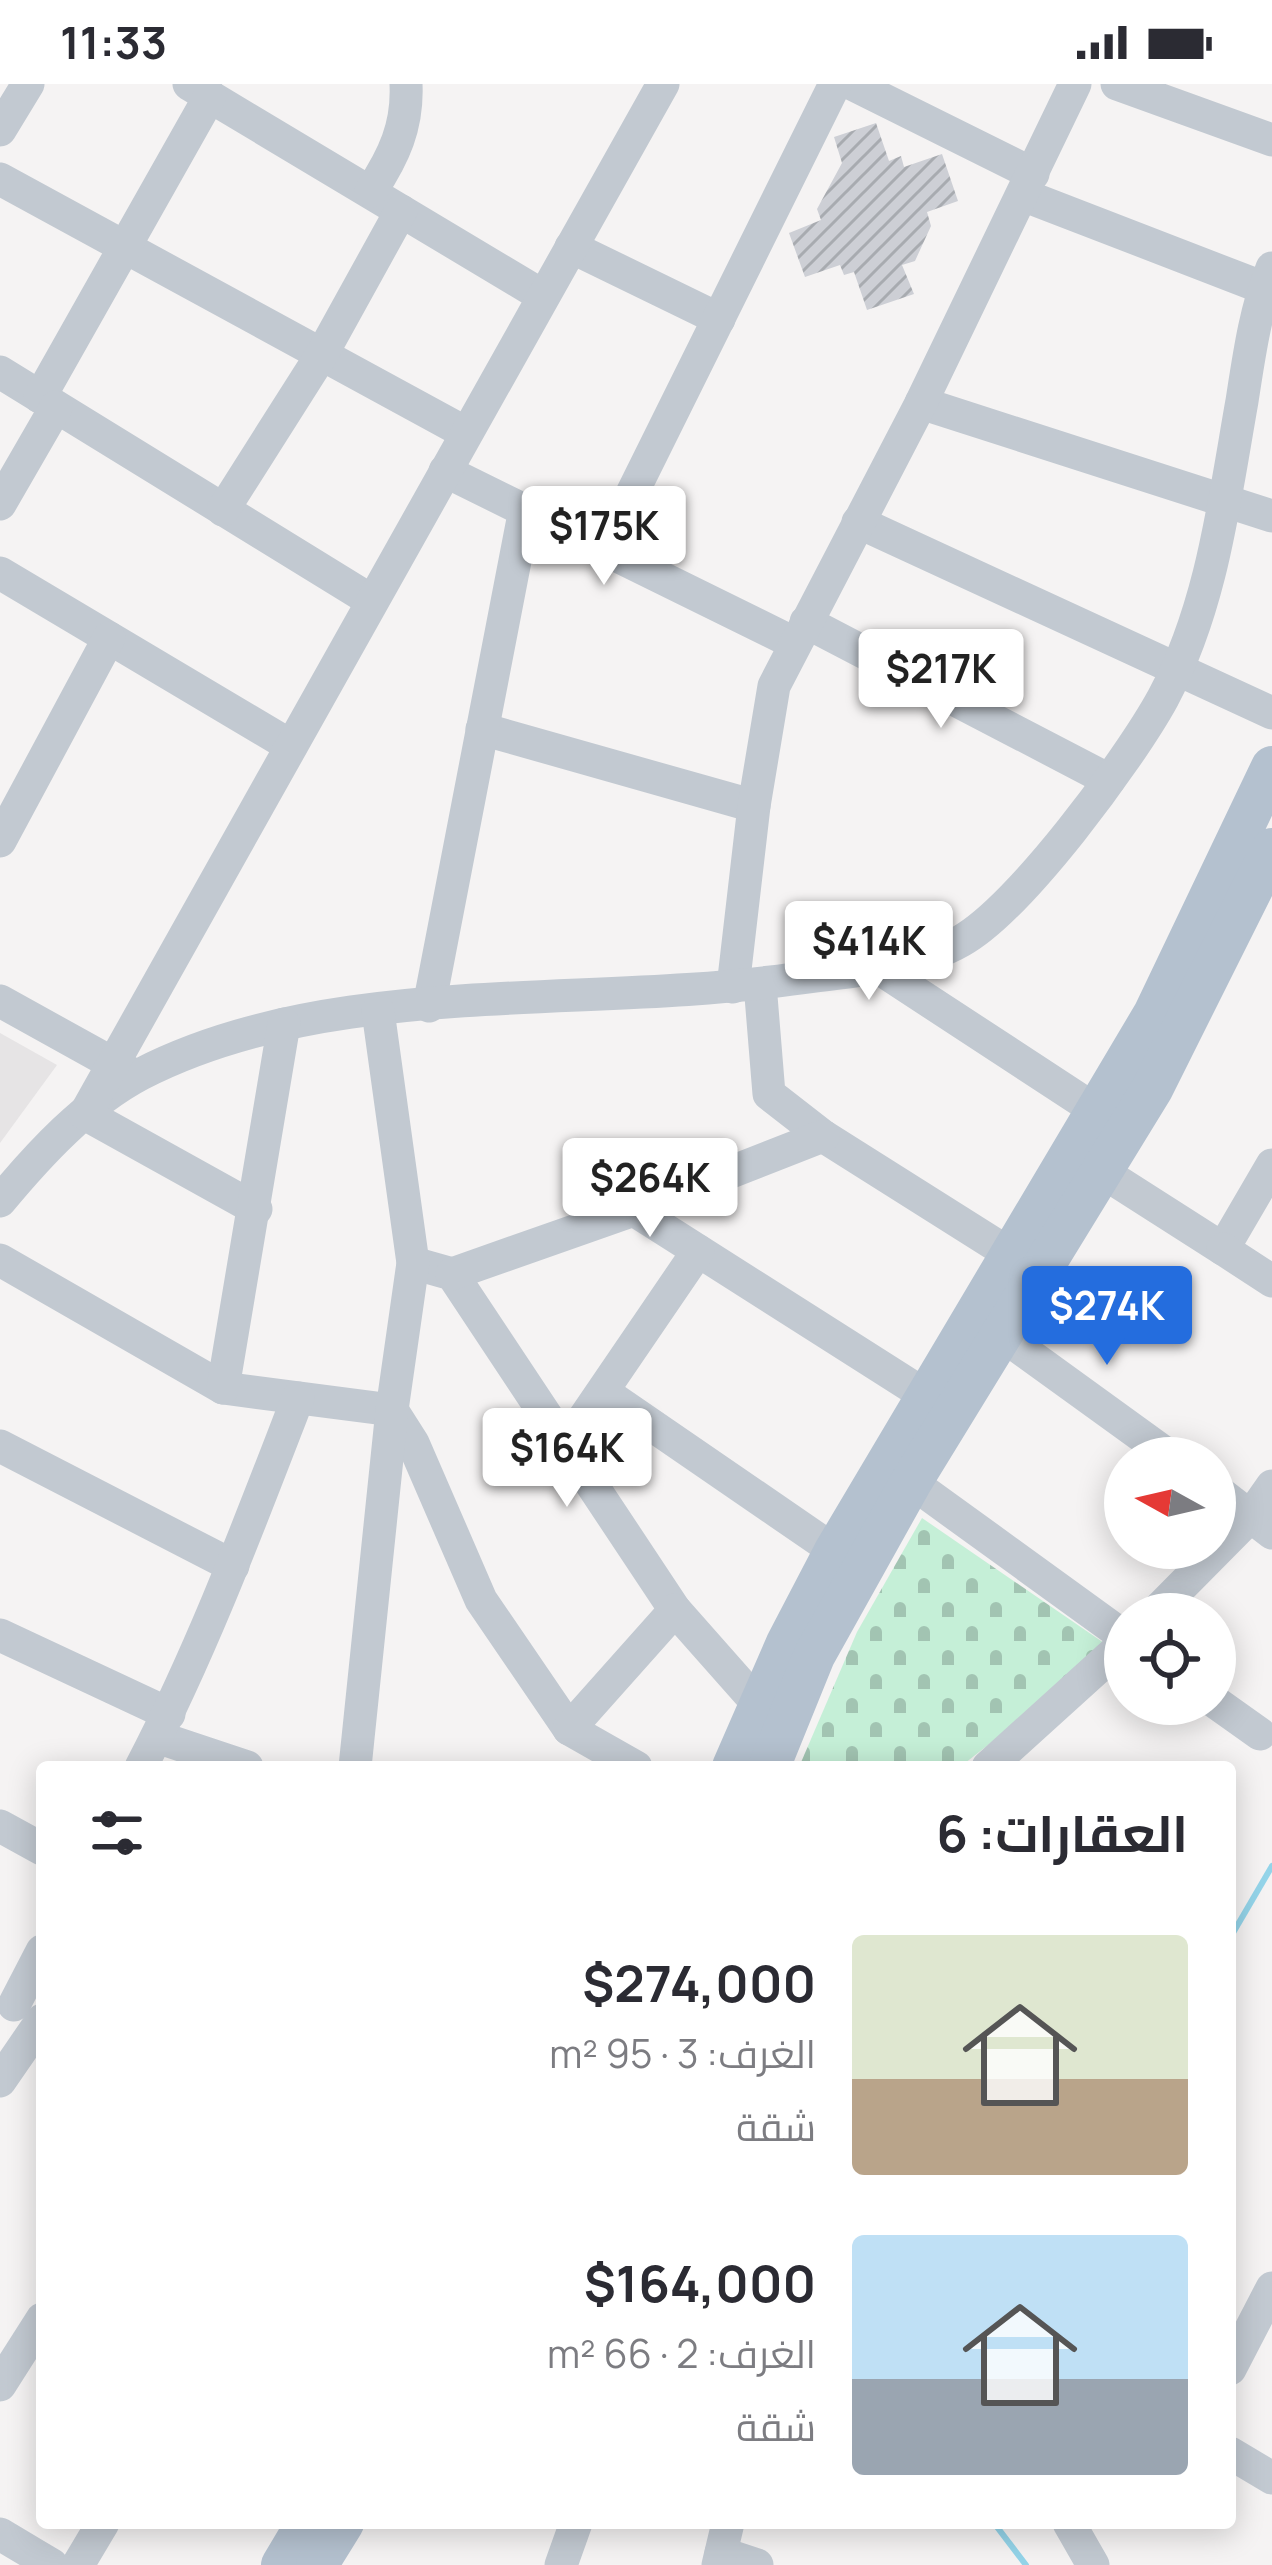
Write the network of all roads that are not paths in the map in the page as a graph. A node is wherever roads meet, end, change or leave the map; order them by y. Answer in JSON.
{"nodes":[{"id":1,"x":28,"y":84,"type":"edge"},
{"id":2,"x":406,"y":84,"type":"edge"},
{"id":3,"x":663,"y":84,"type":"edge"},
{"id":4,"x":835,"y":84,"type":"edge"},
{"id":5,"x":852,"y":84,"type":"edge"},
{"id":6,"x":1075,"y":84,"type":"edge"},
{"id":7,"x":1117,"y":84,"type":"edge"},
{"id":8,"x":200,"y":90,"type":"edge"},
{"id":9,"x":0,"y":130,"type":"edge"},
{"id":10,"x":1272,"y":140,"type":"edge"},
{"id":11,"x":0,"y":179,"type":"edge"},
{"id":12,"x":1028,"y":184,"type":"junction"},
{"id":13,"x":370,"y":191,"type":"junction"},
{"id":14,"x":401,"y":211,"type":"junction"},
{"id":15,"x":125,"y":247,"type":"junction"},
{"id":16,"x":571,"y":247,"type":"junction"},
{"id":17,"x":1268,"y":278,"type":"edge"},
{"id":18,"x":543,"y":296,"type":"junction"},
{"id":19,"x":718,"y":319,"type":"junction"},
{"id":20,"x":1263,"y":328,"type":"edge"},
{"id":21,"x":322,"y":354,"type":"junction"},
{"id":22,"x":0,"y":372,"type":"edge"},
{"id":23,"x":48,"y":402,"type":"junction"},
{"id":24,"x":921,"y":403,"type":"junction"},
{"id":25,"x":466,"y":433,"type":"junction"},
{"id":26,"x":445,"y":471,"type":"junction"},
{"id":27,"x":1225,"y":500,"type":"junction"},
{"id":28,"x":0,"y":504,"type":"edge"},
{"id":29,"x":524,"y":509,"type":"junction"},
{"id":30,"x":224,"y":510,"type":"junction"},
{"id":31,"x":1272,"y":516,"type":"edge"},
{"id":32,"x":858,"y":522,"type":"junction"},
{"id":33,"x":604,"y":550,"type":"junction"},
{"id":34,"x":0,"y":573,"type":"edge"},
{"id":35,"x":372,"y":601,"type":"junction"},
{"id":36,"x":800,"y":632,"type":"junction"},
{"id":37,"x":110,"y":638,"type":"junction"},
{"id":38,"x":1177,"y":669,"type":"junction"},
{"id":39,"x":1272,"y":712,"type":"edge"},
{"id":40,"x":482,"y":729,"type":"junction"},
{"id":41,"x":291,"y":746,"type":"junction"},
{"id":42,"x":1272,"y":767,"type":"edge"},
{"id":43,"x":1108,"y":780,"type":"junction"},
{"id":44,"x":754,"y":806,"type":"junction"},
{"id":45,"x":0,"y":841,"type":"edge"},
{"id":46,"x":1272,"y":849,"type":"edge"},
{"id":47,"x":877,"y":967,"type":"junction"},
{"id":48,"x":746,"y":985,"type":"junction"},
{"id":49,"x":0,"y":1000,"type":"edge"},
{"id":50,"x":429,"y":1006,"type":"junction"},
{"id":51,"x":378,"y":1011,"type":"junction"},
{"id":52,"x":284,"y":1024,"type":"junction"},
{"id":53,"x":125,"y":1070,"type":"junction"},
{"id":54,"x":1097,"y":1111,"type":"junction"},
{"id":55,"x":85,"y":1114,"type":"junction"},
{"id":56,"x":823,"y":1136,"type":"junction"},
{"id":57,"x":1272,"y":1165,"type":"edge"},
{"id":58,"x":1104,"y":1173,"type":"junction"},
{"id":59,"x":0,"y":1201,"type":"edge"},
{"id":60,"x":256,"y":1209,"type":"junction"},
{"id":61,"x":634,"y":1210,"type":"junction"},
{"id":62,"x":1223,"y":1249,"type":"junction"},
{"id":63,"x":698,"y":1251,"type":"junction"},
{"id":64,"x":1010,"y":1254,"type":"junction"},
{"id":65,"x":0,"y":1260,"type":"edge"},
{"id":66,"x":412,"y":1263,"type":"junction"},
{"id":67,"x":452,"y":1274,"type":"junction"},
{"id":68,"x":1272,"y":1281,"type":"edge"},
{"id":69,"x":1002,"y":1335,"type":"junction"},
{"id":70,"x":223,"y":1388,"type":"junction"},
{"id":71,"x":604,"y":1393,"type":"junction"},
{"id":72,"x":925,"y":1395,"type":"junction"},
{"id":73,"x":298,"y":1398,"type":"junction"},
{"id":74,"x":392,"y":1410,"type":"junction"},
{"id":75,"x":1143,"y":1437,"type":"edge"},
{"id":76,"x":0,"y":1446,"type":"edge"},
{"id":77,"x":565,"y":1446,"type":"junction"},
{"id":78,"x":911,"y":1482,"type":"junction"},
{"id":79,"x":1272,"y":1486,"type":"edge"},
{"id":80,"x":1236,"y":1505,"type":"edge"},
{"id":81,"x":1262,"y":1524,"type":"edge"},
{"id":82,"x":835,"y":1551,"type":"junction"},
{"id":83,"x":233,"y":1566,"type":"junction"},
{"id":84,"x":1179,"y":1593,"type":"edge"},
{"id":85,"x":675,"y":1610,"type":"junction"},
{"id":86,"x":1104,"y":1624,"type":"edge"},
{"id":87,"x":0,"y":1635,"type":"edge"},
{"id":88,"x":1104,"y":1661,"type":"edge"},
{"id":89,"x":760,"y":1706,"type":"junction"},
{"id":90,"x":1236,"y":1717,"type":"edge"},
{"id":91,"x":569,"y":1730,"type":"junction"},
{"id":92,"x":1260,"y":1734,"type":"dead end"},
{"id":93,"x":156,"y":1739,"type":"edge"},
{"id":94,"x":228,"y":1761,"type":"edge"},
{"id":95,"x":356,"y":1761,"type":"edge"},
{"id":96,"x":625,"y":1761,"type":"edge"},
{"id":97,"x":736,"y":1761,"type":"edge"},
{"id":98,"x":771,"y":1761,"type":"edge"},
{"id":99,"x":1006,"y":1761,"type":"edge"},
{"id":100,"x":0,"y":1826,"type":"edge"},
{"id":101,"x":36,"y":1846,"type":"edge"},
{"id":102,"x":36,"y":1971,"type":"edge"},
{"id":103,"x":24,"y":2011,"type":"edge"},
{"id":104,"x":0,"y":2081,"type":"edge"},
{"id":105,"x":1272,"y":2288,"type":"edge"},
{"id":106,"x":36,"y":2336,"type":"edge"},
{"id":107,"x":1236,"y":2357,"type":"edge"},
{"id":108,"x":0,"y":2385,"type":"edge"},
{"id":109,"x":1236,"y":2457,"type":"edge"},
{"id":110,"x":1272,"y":2478,"type":"edge"},
{"id":111,"x":99,"y":2529,"type":"edge"},
{"id":112,"x":303,"y":2529,"type":"edge"},
{"id":113,"x":339,"y":2529,"type":"edge"},
{"id":114,"x":574,"y":2529,"type":"edge"},
{"id":115,"x":1072,"y":2529,"type":"edge"},
{"id":116,"x":0,"y":2534,"type":"edge"},
{"id":117,"x":722,"y":2547,"type":"edge"},
{"id":118,"x":52,"y":2565,"type":"edge"},
{"id":119,"x":78,"y":2565,"type":"edge"},
{"id":120,"x":282,"y":2565,"type":"edge"},
{"id":121,"x":317,"y":2565,"type":"edge"},
{"id":122,"x":560,"y":2565,"type":"edge"},
{"id":123,"x":757,"y":2565,"type":"edge"},
{"id":124,"x":1093,"y":2565,"type":"edge"}],
"edges":[{"from":1,"to":9,"type":"street"},
{"from":2,"to":13,"type":"street"},
{"from":3,"to":16,"type":"street"},
{"from":4,"to":19,"type":"street"},
{"from":5,"to":12,"type":"street"},
{"from":6,"to":12,"type":"street"},
{"from":7,"to":10,"type":"street"},
{"from":8,"to":13,"type":"street"},
{"from":8,"to":15,"type":"street"},
{"from":11,"to":15,"type":"street"},
{"from":12,"to":17,"type":"street"},
{"from":12,"to":24,"type":"street"},
{"from":13,"to":14,"type":"street"},
{"from":14,"to":18,"type":"street"},
{"from":14,"to":21,"type":"street"},
{"from":15,"to":21,"type":"street"},
{"from":15,"to":23,"type":"street"},
{"from":16,"to":18,"type":"street"},
{"from":16,"to":19,"type":"street"},
{"from":17,"to":20,"type":"street"},
{"from":18,"to":25,"type":"street"},
{"from":19,"to":33,"type":"street"},
{"from":20,"to":27,"type":"street"},
{"from":21,"to":25,"type":"street"},
{"from":21,"to":30,"type":"street"},
{"from":22,"to":23,"type":"street"},
{"from":23,"to":28,"type":"street"},
{"from":23,"to":30,"type":"street"},
{"from":24,"to":27,"type":"street"},
{"from":24,"to":32,"type":"street"},
{"from":25,"to":26,"type":"street"},
{"from":26,"to":29,"type":"street"},
{"from":26,"to":35,"type":"street"},
{"from":27,"to":31,"type":"street"},
{"from":27,"to":38,"type":"street"},
{"from":29,"to":33,"type":"street"},
{"from":29,"to":40,"type":"street"},
{"from":30,"to":35,"type":"street"},
{"from":32,"to":36,"type":"street"},
{"from":32,"to":38,"type":"street"},
{"from":33,"to":36,"type":"street"},
{"from":34,"to":37,"type":"street"},
{"from":35,"to":41,"type":"street"},
{"from":36,"to":43,"type":"street"},
{"from":36,"to":44,"type":"street"},
{"from":37,"to":41,"type":"street"},
{"from":37,"to":45,"type":"street"},
{"from":38,"to":39,"type":"street"},
{"from":38,"to":43,"type":"street"},
{"from":40,"to":44,"type":"street"},
{"from":40,"to":50,"type":"street"},
{"from":41,"to":53,"type":"street"},
{"from":42,"to":54,"type":"main road"},
{"from":43,"to":47,"type":"street"},
{"from":44,"to":48,"type":"street"},
{"from":46,"to":58,"type":"main road"},
{"from":47,"to":48,"type":"street"},
{"from":47,"to":54,"type":"street"},
{"from":48,"to":50,"type":"street"},
{"from":48,"to":56,"type":"street"},
{"from":49,"to":53,"type":"street"},
{"from":50,"to":51,"type":"street"},
{"from":51,"to":52,"type":"street"},
{"from":51,"to":66,"type":"street"},
{"from":52,"to":53,"type":"street"},
{"from":52,"to":60,"type":"street"},
{"from":53,"to":55,"type":"street"},
{"from":54,"to":64,"type":"main road"},
{"from":55,"to":59,"type":"street"},
{"from":55,"to":60,"type":"street"},
{"from":56,"to":61,"type":"street"},
{"from":56,"to":64,"type":"street"},
{"from":57,"to":62,"type":"street"},
{"from":58,"to":62,"type":"street"},
{"from":58,"to":69,"type":"main road"},
{"from":60,"to":70,"type":"street"},
{"from":61,"to":63,"type":"street"},
{"from":61,"to":67,"type":"street"},
{"from":62,"to":68,"type":"street"},
{"from":63,"to":71,"type":"street"},
{"from":63,"to":72,"type":"street"},
{"from":64,"to":72,"type":"main road"},
{"from":65,"to":70,"type":"street"},
{"from":66,"to":67,"type":"street"},
{"from":66,"to":74,"type":"street"},
{"from":67,"to":77,"type":"street"},
{"from":69,"to":75,"type":"street"},
{"from":69,"to":78,"type":"main road"},
{"from":70,"to":73,"type":"street"},
{"from":71,"to":77,"type":"street"},
{"from":71,"to":82,"type":"street"},
{"from":72,"to":82,"type":"main road"},
{"from":73,"to":74,"type":"street"},
{"from":73,"to":83,"type":"street"},
{"from":74,"to":91,"type":"street"},
{"from":74,"to":95,"type":"street"},
{"from":76,"to":83,"type":"street"},
{"from":77,"to":85,"type":"street"},
{"from":78,"to":86,"type":"street"},
{"from":78,"to":98,"type":"main road"},
{"from":79,"to":81,"type":"street"},
{"from":80,"to":81,"type":"street"},
{"from":81,"to":84,"type":"street"},
{"from":82,"to":89,"type":"main road"},
{"from":83,"to":93,"type":"street"},
{"from":85,"to":89,"type":"street"},
{"from":85,"to":91,"type":"street"},
{"from":87,"to":93,"type":"street"},
{"from":88,"to":99,"type":"street"},
{"from":89,"to":97,"type":"main road"},
{"from":90,"to":92,"type":"street"},
{"from":91,"to":96,"type":"street"},
{"from":93,"to":94,"type":"street"},
{"from":100,"to":101,"type":"street"},
{"from":102,"to":103,"type":"street"},
{"from":103,"to":104,"type":"street"},
{"from":105,"to":107,"type":"street"},
{"from":106,"to":108,"type":"street"},
{"from":109,"to":110,"type":"street"},
{"from":111,"to":119,"type":"street"},
{"from":112,"to":120,"type":"main road"},
{"from":113,"to":121,"type":"main road"},
{"from":114,"to":122,"type":"street"},
{"from":115,"to":124,"type":"street"},
{"from":116,"to":118,"type":"street"},
{"from":117,"to":123,"type":"street"}]}
